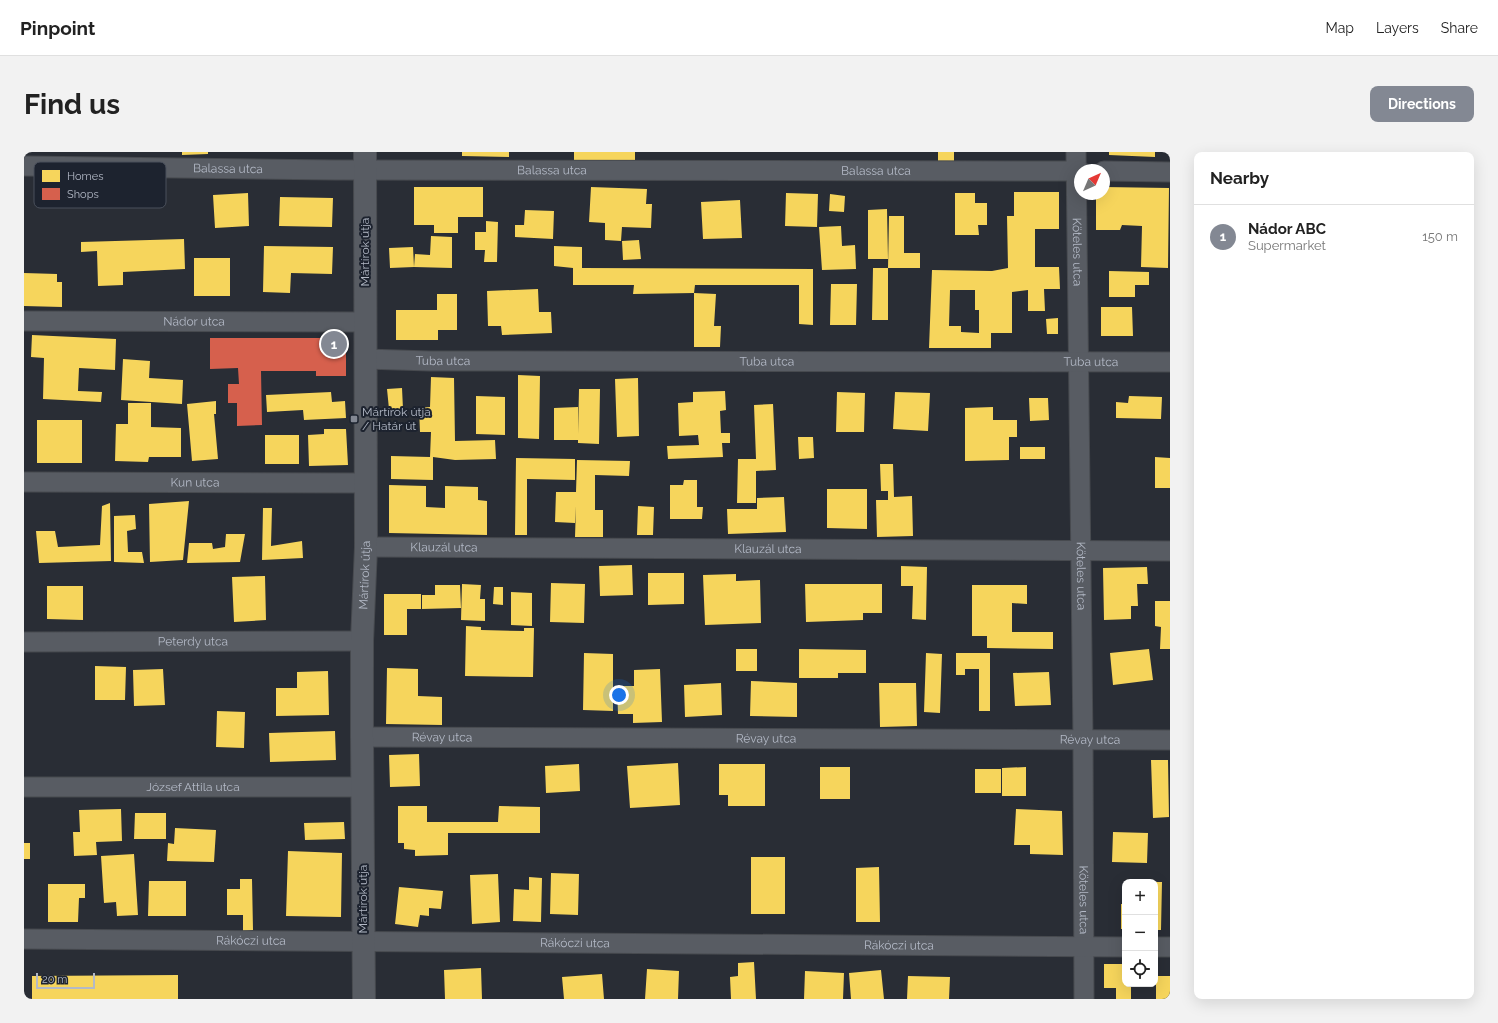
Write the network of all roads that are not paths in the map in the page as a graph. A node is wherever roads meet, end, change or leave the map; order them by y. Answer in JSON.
{"nodes":[{"id":1,"x":1076,"y":152,"type":"edge"},
{"id":2,"x":365,"y":161,"type":"edge"},
{"id":3,"x":166,"y":164,"type":"edge"},
{"id":4,"x":1077,"y":164,"type":"edge"},
{"id":5,"x":24,"y":166,"type":"edge"},
{"id":6,"x":34,"y":166,"type":"edge"},
{"id":7,"x":1074,"y":171,"type":"edge"},
{"id":8,"x":1110,"y":171,"type":"edge"},
{"id":9,"x":1170,"y":172,"type":"edge"},
{"id":10,"x":1078,"y":200,"type":"edge"},
{"id":11,"x":24,"y":321,"type":"edge"},
{"id":12,"x":365,"y":322,"type":"junction"},
{"id":13,"x":365,"y":359,"type":"junction"},
{"id":14,"x":1170,"y":362,"type":"edge"},
{"id":15,"x":1077,"y":363,"type":"junction"},
{"id":16,"x":24,"y":482,"type":"edge"},
{"id":17,"x":366,"y":483,"type":"junction"},
{"id":18,"x":366,"y":547,"type":"junction"},
{"id":19,"x":1080,"y":551,"type":"junction"},
{"id":20,"x":1170,"y":551,"type":"edge"},
{"id":21,"x":362,"y":641,"type":"junction"},
{"id":22,"x":24,"y":642,"type":"edge"},
{"id":23,"x":362,"y":737,"type":"junction"},
{"id":24,"x":1083,"y":740,"type":"junction"},
{"id":25,"x":1170,"y":740,"type":"edge"},
{"id":26,"x":24,"y":787,"type":"edge"},
{"id":27,"x":363,"y":787,"type":"junction"},
{"id":28,"x":24,"y":939,"type":"edge"},
{"id":29,"x":363,"y":942,"type":"junction"},
{"id":30,"x":1122,"y":947,"type":"edge"},
{"id":31,"x":1158,"y":947,"type":"edge"},
{"id":32,"x":1170,"y":947,"type":"edge"},
{"id":33,"x":1082,"y":948,"type":"junction"},
{"id":34,"x":364,"y":999,"type":"edge"},
{"id":35,"x":1084,"y":999,"type":"edge"}],
"edges":[{"from":1,"to":4,"type":"street","name":"Köteles utca"},
{"from":2,"to":3,"type":"street","name":"Balassa utca"},
{"from":2,"to":7,"type":"street","name":"Balassa utca"},
{"from":2,"to":12,"type":"street","name":"Mártírok útja"},
{"from":5,"to":6,"type":"street","name":"Balassa utca"},
{"from":8,"to":9,"type":"street"},
{"from":10,"to":15,"type":"street","name":"Köteles utca"},
{"from":11,"to":12,"type":"street","name":"Nádor utca"},
{"from":12,"to":13,"type":"street","name":"Mártírok útja"},
{"from":13,"to":15,"type":"street","name":"Tuba utca"},
{"from":13,"to":17,"type":"street","name":"Mártírok útja"},
{"from":14,"to":15,"type":"street","name":"Tuba utca"},
{"from":15,"to":19,"type":"street","name":"Köteles utca"},
{"from":16,"to":17,"type":"street","name":"Kun utca"},
{"from":17,"to":18,"type":"street","name":"Mártírok útja"},
{"from":18,"to":19,"type":"street","name":"Klauzál utca"},
{"from":18,"to":21,"type":"street","name":"Mártírok útja"},
{"from":19,"to":20,"type":"street","name":"Klauzál utca"},
{"from":19,"to":24,"type":"street","name":"Köteles utca"},
{"from":21,"to":22,"type":"street","name":"Peterdy utca"},
{"from":21,"to":23,"type":"street","name":"Mártírok útja"},
{"from":23,"to":24,"type":"street","name":"Révay utca"},
{"from":23,"to":27,"type":"street","name":"Mártírok útja"},
{"from":24,"to":25,"type":"street","name":"Révay utca"},
{"from":24,"to":33,"type":"street","name":"Köteles utca"},
{"from":26,"to":27,"type":"street","name":"József Attila utca"},
{"from":27,"to":29,"type":"street","name":"Mártírok útja"},
{"from":28,"to":29,"type":"street","name":"Rákóczi utca"},
{"from":29,"to":33,"type":"street","name":"Rákóczi utca"},
{"from":29,"to":34,"type":"street","name":"Mártírok útja"},
{"from":30,"to":33,"type":"street","name":"Rákóczi utca"},
{"from":31,"to":32,"type":"street"},
{"from":33,"to":35,"type":"street","name":"Köteles utca"}]}
